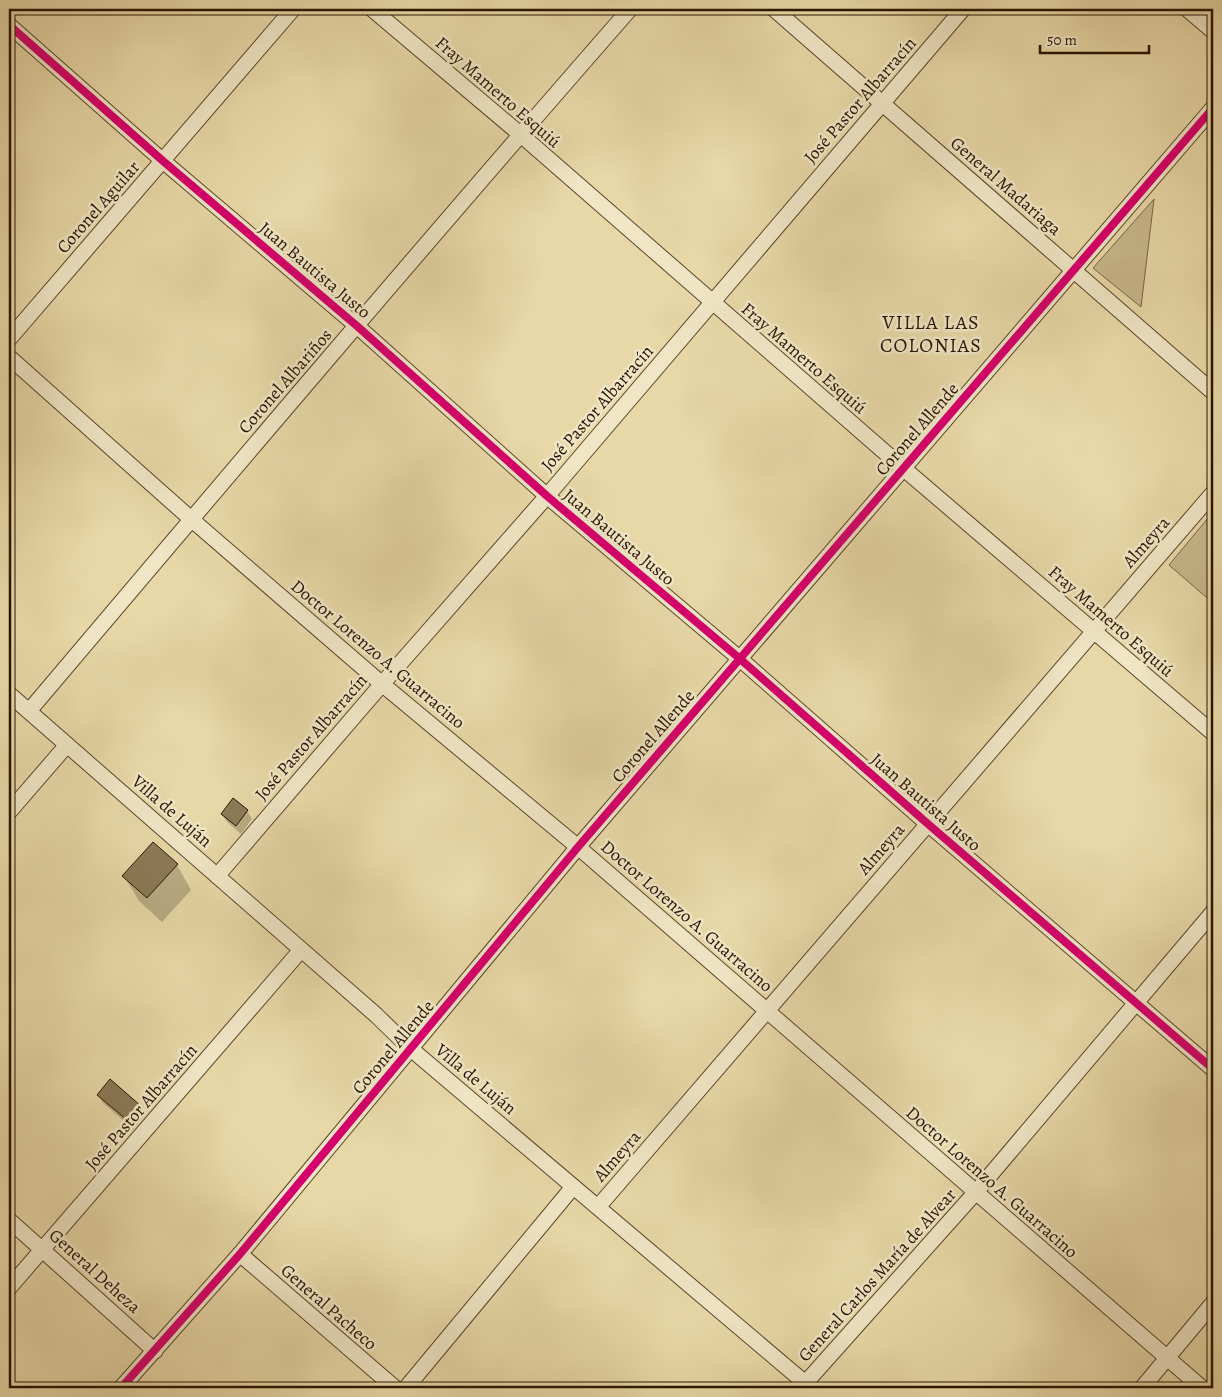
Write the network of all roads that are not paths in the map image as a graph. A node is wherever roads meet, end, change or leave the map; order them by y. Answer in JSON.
{"nodes":[{"id":1,"x":293,"y":9,"type":"edge"},
{"id":2,"x":372,"y":9,"type":"edge"},
{"id":3,"x":630,"y":9,"type":"edge"},
{"id":4,"x":774,"y":9,"type":"edge"},
{"id":5,"x":964,"y":9,"type":"edge"},
{"id":6,"x":1187,"y":9,"type":"edge"},
{"id":7,"x":9,"y":24,"type":"edge"},
{"id":8,"x":1213,"y":31,"type":"edge"},
{"id":9,"x":882,"y":103,"type":"junction"},
{"id":10,"x":1213,"y":108,"type":"edge"},
{"id":11,"x":520,"y":134,"type":"junction"},
{"id":12,"x":163,"y":161,"type":"junction"},
{"id":13,"x":1074,"y":270,"type":"junction"},
{"id":14,"x":713,"y":302,"type":"junction"},
{"id":15,"x":357,"y":326,"type":"junction"},
{"id":16,"x":9,"y":339,"type":"edge"},
{"id":17,"x":9,"y":357,"type":"edge"},
{"id":18,"x":1213,"y":392,"type":"edge"},
{"id":19,"x":902,"y":468,"type":"junction"},
{"id":20,"x":1213,"y":493,"type":"edge"},
{"id":21,"x":547,"y":496,"type":"junction"},
{"id":22,"x":191,"y":519,"type":"junction"},
{"id":23,"x":1094,"y":630,"type":"junction"},
{"id":24,"x":739,"y":658,"type":"junction"},
{"id":25,"x":382,"y":684,"type":"junction"},
{"id":26,"x":9,"y":694,"type":"edge"},
{"id":27,"x":29,"y":711,"type":"junction"},
{"id":28,"x":1213,"y":733,"type":"edge"},
{"id":29,"x":67,"y":745,"type":"junction"},
{"id":30,"x":9,"y":812,"type":"edge"},
{"id":31,"x":928,"y":824,"type":"junction"},
{"id":32,"x":578,"y":847,"type":"junction"},
{"id":33,"x":217,"y":876,"type":"junction"},
{"id":34,"x":1213,"y":912,"type":"edge"},
{"id":35,"x":301,"y":950,"type":"junction"},
{"id":36,"x":1135,"y":1002,"type":"junction"},
{"id":37,"x":767,"y":1010,"type":"junction"},
{"id":38,"x":411,"y":1048,"type":"junction"},
{"id":39,"x":1213,"y":1069,"type":"edge"},
{"id":40,"x":573,"y":1187,"type":"junction"},
{"id":41,"x":975,"y":1193,"type":"junction"},
{"id":42,"x":598,"y":1207,"type":"junction"},
{"id":43,"x":9,"y":1220,"type":"edge"},
{"id":44,"x":43,"y":1249,"type":"junction"},
{"id":45,"x":240,"y":1254,"type":"junction"},
{"id":46,"x":9,"y":1288,"type":"edge"},
{"id":47,"x":1213,"y":1303,"type":"edge"},
{"id":48,"x":155,"y":1351,"type":"junction"},
{"id":49,"x":1167,"y":1359,"type":"junction"},
{"id":50,"x":806,"y":1387,"type":"edge"},
{"id":51,"x":121,"y":1388,"type":"edge"},
{"id":52,"x":395,"y":1388,"type":"edge"},
{"id":53,"x":406,"y":1388,"type":"edge"},
{"id":54,"x":1142,"y":1388,"type":"edge"},
{"id":55,"x":1202,"y":1388,"type":"edge"}],
"edges":[{"from":1,"to":12,"type":"street","name":"Coronel Aguilar"},
{"from":2,"to":11,"type":"street","name":"Fray Mamerto Esquiú"},
{"from":3,"to":11,"type":"street","name":"Coronel Albariños"},
{"from":4,"to":9,"type":"street","name":"General Madariaga"},
{"from":5,"to":9,"type":"street","name":"José Pastor Albarracín"},
{"from":6,"to":8,"type":"street"},
{"from":7,"to":12,"type":"street","name":"Juan Bautista Justo"},
{"from":9,"to":13,"type":"street","name":"General Madariaga"},
{"from":9,"to":14,"type":"street","name":"José Pastor Albarracín"},
{"from":10,"to":13,"type":"street","name":"Coronel Allende"},
{"from":11,"to":14,"type":"street","name":"Fray Mamerto Esquiú"},
{"from":11,"to":15,"type":"street","name":"Coronel Albariños"},
{"from":12,"to":15,"type":"street","name":"Juan Bautista Justo"},
{"from":12,"to":16,"type":"street","name":"Coronel Aguilar"},
{"from":13,"to":18,"type":"street","name":"General Madariaga"},
{"from":13,"to":19,"type":"street","name":"Coronel Allende"},
{"from":14,"to":19,"type":"street","name":"Fray Mamerto Esquiú"},
{"from":14,"to":21,"type":"street","name":"José Pastor Albarracín"},
{"from":15,"to":21,"type":"street","name":"Juan Bautista Justo"},
{"from":15,"to":22,"type":"street","name":"Coronel Albariños"},
{"from":17,"to":22,"type":"street","name":"Doctor Lorenzo A. Guarracino"},
{"from":19,"to":23,"type":"street","name":"Fray Mamerto Esquiú"},
{"from":19,"to":24,"type":"street","name":"Coronel Allende"},
{"from":20,"to":23,"type":"street","name":"Almeyra"},
{"from":21,"to":24,"type":"street","name":"Juan Bautista Justo"},
{"from":21,"to":25,"type":"street","name":"José Pastor Albarracín"},
{"from":22,"to":25,"type":"street","name":"Doctor Lorenzo A. Guarracino"},
{"from":22,"to":27,"type":"street","name":"Coronel Albariños"},
{"from":23,"to":28,"type":"street","name":"Fray Mamerto Esquiú"},
{"from":23,"to":31,"type":"street","name":"Almeyra"},
{"from":24,"to":31,"type":"street","name":"Juan Bautista Justo"},
{"from":24,"to":32,"type":"street","name":"Coronel Allende"},
{"from":25,"to":32,"type":"street","name":"Doctor Lorenzo A. Guarracino"},
{"from":25,"to":33,"type":"street","name":"José Pastor Albarracín"},
{"from":26,"to":27,"type":"street","name":"Villa de Luján"},
{"from":27,"to":29,"type":"street","name":"Villa de Luján"},
{"from":29,"to":30,"type":"street"},
{"from":29,"to":33,"type":"street","name":"Villa de Luján"},
{"from":31,"to":36,"type":"street","name":"Juan Bautista Justo"},
{"from":31,"to":37,"type":"street","name":"Almeyra"},
{"from":32,"to":37,"type":"street","name":"Doctor Lorenzo A. Guarracino"},
{"from":32,"to":38,"type":"street","name":"Coronel Allende"},
{"from":33,"to":35,"type":"street","name":"Villa de Luján"},
{"from":34,"to":36,"type":"street","name":"General Carlos María de Alvear"},
{"from":35,"to":38,"type":"street","name":"Villa de Luján"},
{"from":35,"to":44,"type":"street","name":"José Pastor Albarracín"},
{"from":36,"to":39,"type":"street","name":"Juan Bautista Justo"},
{"from":36,"to":41,"type":"street","name":"General Carlos María de Alvear"},
{"from":37,"to":41,"type":"street","name":"Doctor Lorenzo A. Guarracino"},
{"from":37,"to":42,"type":"street","name":"Almeyra"},
{"from":38,"to":40,"type":"street","name":"Villa de Luján"},
{"from":38,"to":45,"type":"street","name":"Coronel Allende"},
{"from":40,"to":42,"type":"street","name":"Villa de Luján"},
{"from":40,"to":53,"type":"street","name":"Almeyra"},
{"from":41,"to":49,"type":"street","name":"Doctor Lorenzo A. Guarracino"},
{"from":41,"to":50,"type":"street","name":"General Carlos María de Alvear"},
{"from":42,"to":50,"type":"street","name":"Villa de Luján"},
{"from":43,"to":44,"type":"street","name":"General Deheza"},
{"from":44,"to":46,"type":"street","name":"José Pastor Albarracín"},
{"from":44,"to":48,"type":"street","name":"General Deheza"},
{"from":45,"to":48,"type":"street","name":"Coronel Allende"},
{"from":45,"to":52,"type":"street","name":"General Pacheco"},
{"from":47,"to":49,"type":"street"},
{"from":48,"to":51,"type":"street","name":"Coronel Allende"},
{"from":49,"to":54,"type":"street"},
{"from":49,"to":55,"type":"street","name":"Doctor Lorenzo A. Guarracino"}]}
